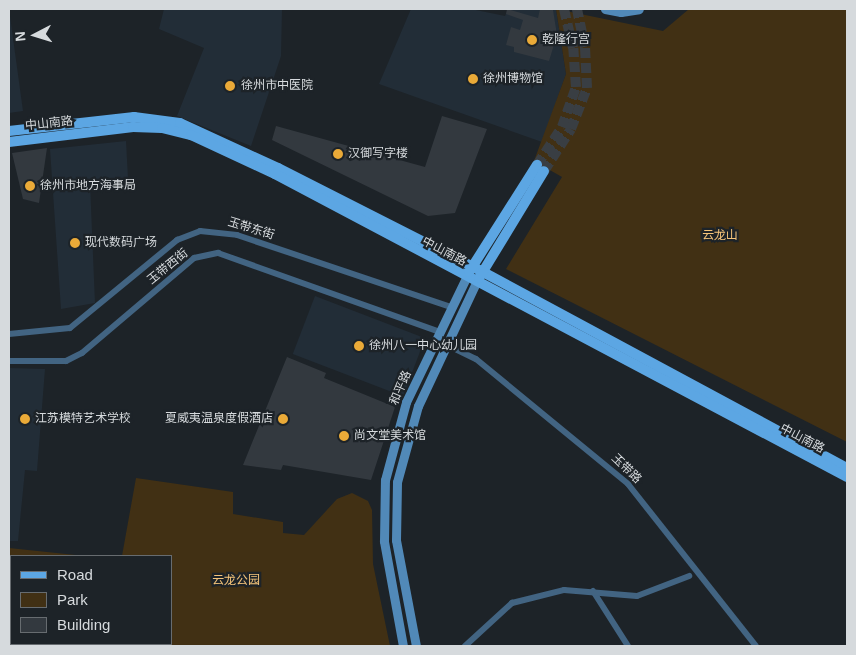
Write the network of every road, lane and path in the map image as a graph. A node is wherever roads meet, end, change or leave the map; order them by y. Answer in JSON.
{"nodes":[{"id":1,"x":605,"y":9,"type":"edge"},
{"id":2,"x":639,"y":9,"type":"edge"},
{"id":3,"x":9,"y":131,"type":"edge"},
{"id":4,"x":9,"y":142,"type":"edge"},
{"id":5,"x":472,"y":267,"type":"junction"},
{"id":6,"x":483,"y":272,"type":"junction"},
{"id":7,"x":466,"y":278,"type":"junction"},
{"id":8,"x":476,"y":283,"type":"junction"},
{"id":9,"x":451,"y":307,"type":"junction"},
{"id":10,"x":440,"y":332,"type":"junction"},
{"id":11,"x":9,"y":334,"type":"edge"},
{"id":12,"x":447,"y":345,"type":"junction"},
{"id":13,"x":9,"y":361,"type":"edge"},
{"id":14,"x":847,"y":468,"type":"edge"},
{"id":15,"x":847,"y":477,"type":"edge"},
{"id":16,"x":689,"y":576,"type":"dead end"},
{"id":17,"x":593,"y":591,"type":"junction"},
{"id":18,"x":403,"y":646,"type":"edge"},
{"id":19,"x":416,"y":646,"type":"edge"},
{"id":20,"x":465,"y":646,"type":"edge"},
{"id":21,"x":628,"y":646,"type":"edge"},
{"id":22,"x":756,"y":646,"type":"edge"}],
"edges":[{"from":1,"to":2,"type":"main road"},
{"from":3,"to":5,"type":"main road","name":"中山南路"},
{"from":4,"to":7,"type":"main road","name":"中山南路"},
{"from":5,"to":6,"type":"main road","name":"中山南路"},
{"from":5,"to":6,"type":"main road","name":"和平路"},
{"from":5,"to":7,"type":"main road","name":"和平路"},
{"from":6,"to":8,"type":"main road","name":"和平路"},
{"from":6,"to":14,"type":"main road","name":"中山南路"},
{"from":7,"to":8,"type":"main road","name":"中山南路"},
{"from":7,"to":9,"type":"main road","name":"和平路"},
{"from":8,"to":12,"type":"main road","name":"和平路"},
{"from":8,"to":15,"type":"main road","name":"中山南路"},
{"from":9,"to":10,"type":"main road","name":"和平路"},
{"from":9,"to":11,"type":"street","name":"玉带东街"},
{"from":10,"to":13,"type":"street","name":"玉带西街"},
{"from":10,"to":18,"type":"main road","name":"和平路"},
{"from":12,"to":19,"type":"main road","name":"和平路"},
{"from":12,"to":22,"type":"street","name":"玉带路"},
{"from":16,"to":17,"type":"street"},
{"from":17,"to":20,"type":"street"},
{"from":17,"to":21,"type":"street"}]}
